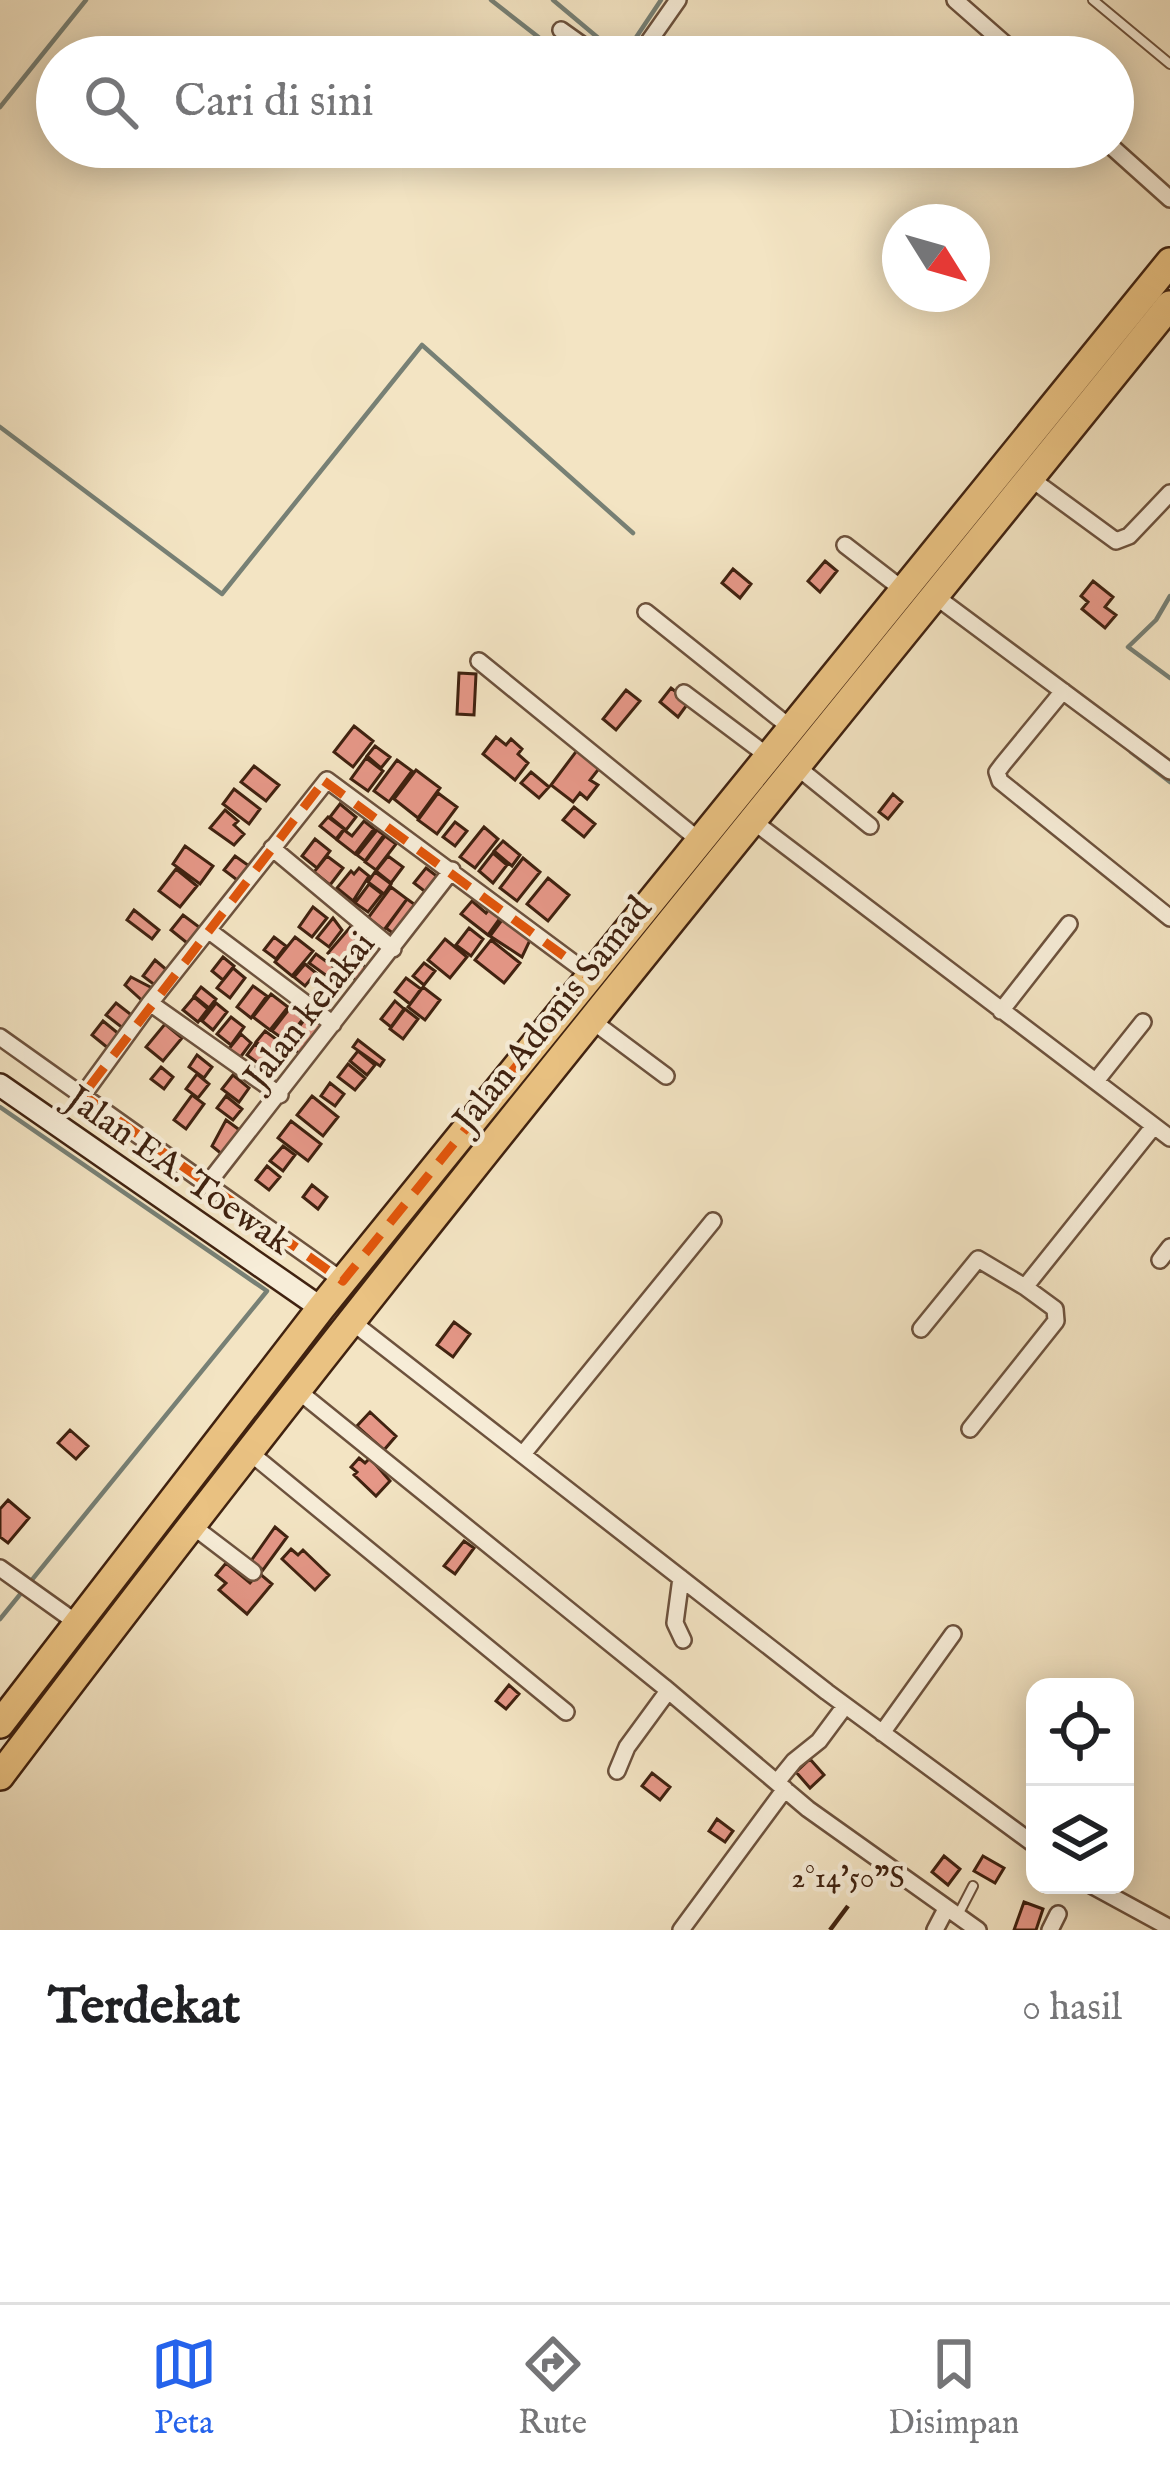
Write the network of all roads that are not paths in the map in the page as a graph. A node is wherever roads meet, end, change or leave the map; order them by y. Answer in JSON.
{"nodes":[{"id":1,"x":678,"y":0,"type":"edge"},
{"id":2,"x":955,"y":0,"type":"edge"},
{"id":3,"x":1093,"y":0,"type":"edge"},
{"id":4,"x":561,"y":30,"type":"dead end"},
{"id":5,"x":569,"y":36,"type":"edge"},
{"id":6,"x":653,"y":36,"type":"edge"},
{"id":7,"x":996,"y":36,"type":"edge"},
{"id":8,"x":1170,"y":64,"type":"edge"},
{"id":9,"x":1134,"y":168,"type":"edge"},
{"id":10,"x":1168,"y":196,"type":"edge"},
{"id":11,"x":1170,"y":262,"type":"edge"},
{"id":12,"x":1170,"y":305,"type":"edge"},
{"id":13,"x":1030,"y":478,"type":"junction"},
{"id":14,"x":1170,"y":493,"type":"edge"},
{"id":15,"x":848,"y":548,"type":"dead end"},
{"id":16,"x":902,"y":589,"type":"junction"},
{"id":17,"x":935,"y":596,"type":"junction"},
{"id":18,"x":646,"y":612,"type":"dead end"},
{"id":19,"x":479,"y":661,"type":"dead end"},
{"id":20,"x":1063,"y":691,"type":"junction"},
{"id":21,"x":684,"y":693,"type":"dead end"},
{"id":22,"x":781,"y":720,"type":"junction"},
{"id":23,"x":769,"y":757,"type":"junction"},
{"id":24,"x":797,"y":767,"type":"junction"},
{"id":25,"x":1170,"y":771,"type":"edge"},
{"id":26,"x":753,"y":820,"type":"junction"},
{"id":27,"x":870,"y":826,"type":"dead end"},
{"id":28,"x":692,"y":834,"type":"junction"},
{"id":29,"x":272,"y":848,"type":"junction"},
{"id":30,"x":452,"y":870,"type":"junction"},
{"id":31,"x":1170,"y":918,"type":"edge"},
{"id":32,"x":1069,"y":924,"type":"dead end"},
{"id":33,"x":208,"y":930,"type":"junction"},
{"id":34,"x":393,"y":950,"type":"junction"},
{"id":35,"x":583,"y":970,"type":"junction"},
{"id":36,"x":150,"y":1003,"type":"junction"},
{"id":37,"x":1001,"y":1011,"type":"junction"},
{"id":38,"x":591,"y":1019,"type":"junction"},
{"id":39,"x":1143,"y":1022,"type":"dead end"},
{"id":40,"x":333,"y":1024,"type":"junction"},
{"id":41,"x":0,"y":1037,"type":"edge"},
{"id":42,"x":666,"y":1076,"type":"dead end"},
{"id":43,"x":1096,"y":1081,"type":"junction"},
{"id":44,"x":0,"y":1085,"type":"edge"},
{"id":45,"x":82,"y":1095,"type":"junction"},
{"id":46,"x":280,"y":1095,"type":"junction"},
{"id":47,"x":1154,"y":1126,"type":"junction"},
{"id":48,"x":1170,"y":1138,"type":"edge"},
{"id":49,"x":209,"y":1182,"type":"junction"},
{"id":50,"x":713,"y":1221,"type":"dead end"},
{"id":51,"x":343,"y":1281,"type":"junction"},
{"id":52,"x":1025,"y":1288,"type":"junction"},
{"id":53,"x":321,"y":1308,"type":"junction"},
{"id":54,"x":351,"y":1321,"type":"junction"},
{"id":55,"x":921,"y":1329,"type":"dead end"},
{"id":56,"x":297,"y":1390,"type":"junction"},
{"id":57,"x":970,"y":1429,"type":"dead end"},
{"id":58,"x":248,"y":1451,"type":"junction"},
{"id":59,"x":523,"y":1454,"type":"junction"},
{"id":60,"x":195,"y":1470,"type":"junction"},
{"id":61,"x":218,"y":1488,"type":"junction"},
{"id":62,"x":190,"y":1524,"type":"junction"},
{"id":63,"x":253,"y":1572,"type":"dead end"},
{"id":64,"x":7,"y":1573,"type":"edge"},
{"id":65,"x":681,"y":1578,"type":"junction"},
{"id":66,"x":76,"y":1622,"type":"junction"},
{"id":67,"x":953,"y":1634,"type":"dead end"},
{"id":68,"x":682,"y":1640,"type":"dead end"},
{"id":69,"x":668,"y":1690,"type":"junction"},
{"id":70,"x":845,"y":1706,"type":"junction"},
{"id":71,"x":566,"y":1712,"type":"dead end"},
{"id":72,"x":0,"y":1724,"type":"edge"},
{"id":73,"x":882,"y":1732,"type":"junction"},
{"id":74,"x":616,"y":1772,"type":"dead end"},
{"id":75,"x":0,"y":1776,"type":"edge"},
{"id":76,"x":781,"y":1786,"type":"junction"},
{"id":77,"x":1026,"y":1838,"type":"edge"},
{"id":78,"x":974,"y":1886,"type":"dead end"},
{"id":79,"x":1108,"y":1894,"type":"edge"},
{"id":80,"x":951,"y":1912,"type":"junction"},
{"id":81,"x":1170,"y":1928,"type":"edge"},
{"id":82,"x":681,"y":1930,"type":"edge"},
{"id":83,"x":935,"y":1930,"type":"edge"},
{"id":84,"x":979,"y":1930,"type":"edge"}],
"edges":[{"from":1,"to":6,"type":"street"},
{"from":2,"to":7,"type":"street"},
{"from":3,"to":8,"type":"lane"},
{"from":4,"to":5,"type":"street"},
{"from":9,"to":10,"type":"street"},
{"from":11,"to":16,"type":"highway"},
{"from":12,"to":13,"type":"highway","name":"Jalan Adonis Samad"},
{"from":13,"to":14,"type":"street"},
{"from":13,"to":17,"type":"highway","name":"Jalan Adonis Samad"},
{"from":15,"to":16,"type":"street"},
{"from":16,"to":22,"type":"highway"},
{"from":17,"to":20,"type":"street"},
{"from":17,"to":24,"type":"highway","name":"Jalan Adonis Samad"},
{"from":18,"to":22,"type":"street"},
{"from":19,"to":28,"type":"street"},
{"from":20,"to":25,"type":"street"},
{"from":20,"to":31,"type":"street"},
{"from":21,"to":23,"type":"street"},
{"from":22,"to":23,"type":"highway"},
{"from":23,"to":28,"type":"highway"},
{"from":24,"to":26,"type":"highway","name":"Jalan Adonis Samad"},
{"from":24,"to":27,"type":"street"},
{"from":26,"to":37,"type":"street"},
{"from":26,"to":38,"type":"highway","name":"Jalan Adonis Samad"},
{"from":28,"to":35,"type":"highway"},
{"from":29,"to":30,"type":"street"},
{"from":29,"to":33,"type":"street"},
{"from":29,"to":34,"type":"street"},
{"from":30,"to":34,"type":"street","name":"Jalan kelakai"},
{"from":30,"to":35,"type":"street"},
{"from":32,"to":37,"type":"street"},
{"from":33,"to":36,"type":"street"},
{"from":33,"to":40,"type":"street"},
{"from":34,"to":40,"type":"street","name":"Jalan kelakai"},
{"from":35,"to":51,"type":"highway"},
{"from":36,"to":45,"type":"street"},
{"from":36,"to":46,"type":"street"},
{"from":37,"to":43,"type":"street"},
{"from":38,"to":42,"type":"street"},
{"from":38,"to":54,"type":"highway","name":"Jalan Adonis Samad"},
{"from":39,"to":43,"type":"street"},
{"from":40,"to":46,"type":"street","name":"Jalan kelakai"},
{"from":41,"to":45,"type":"street"},
{"from":43,"to":47,"type":"street"},
{"from":44,"to":53,"type":"street","name":"Jalan EA. Toewak"},
{"from":45,"to":49,"type":"street"},
{"from":46,"to":49,"type":"street","name":"Jalan kelakai"},
{"from":47,"to":48,"type":"street"},
{"from":47,"to":52,"type":"street"},
{"from":49,"to":51,"type":"street"},
{"from":50,"to":59,"type":"street"},
{"from":51,"to":53,"type":"highway"},
{"from":52,"to":55,"type":"street"},
{"from":52,"to":57,"type":"street"},
{"from":53,"to":60,"type":"highway"},
{"from":54,"to":56,"type":"highway","name":"Jalan Adonis Samad"},
{"from":54,"to":59,"type":"street"},
{"from":56,"to":58,"type":"highway","name":"Jalan Adonis Samad"},
{"from":56,"to":69,"type":"street"},
{"from":58,"to":61,"type":"highway","name":"Jalan Adonis Samad"},
{"from":58,"to":71,"type":"street"},
{"from":59,"to":65,"type":"street"},
{"from":60,"to":61,"type":"highway"},
{"from":60,"to":66,"type":"highway"},
{"from":61,"to":62,"type":"highway","name":"Jalan Adonis Samad"},
{"from":62,"to":63,"type":"street"},
{"from":62,"to":75,"type":"highway","name":"Jalan Adonis Samad"},
{"from":64,"to":66,"type":"street"},
{"from":65,"to":68,"type":"street"},
{"from":65,"to":70,"type":"street"},
{"from":66,"to":72,"type":"highway"},
{"from":67,"to":73,"type":"street"},
{"from":69,"to":74,"type":"street"},
{"from":69,"to":76,"type":"street"},
{"from":70,"to":73,"type":"street"},
{"from":70,"to":76,"type":"street"},
{"from":73,"to":77,"type":"street"},
{"from":76,"to":80,"type":"street"},
{"from":76,"to":82,"type":"street"},
{"from":78,"to":80,"type":"lane"},
{"from":79,"to":81,"type":"street"},
{"from":80,"to":83,"type":"street"},
{"from":80,"to":84,"type":"street"}]}
